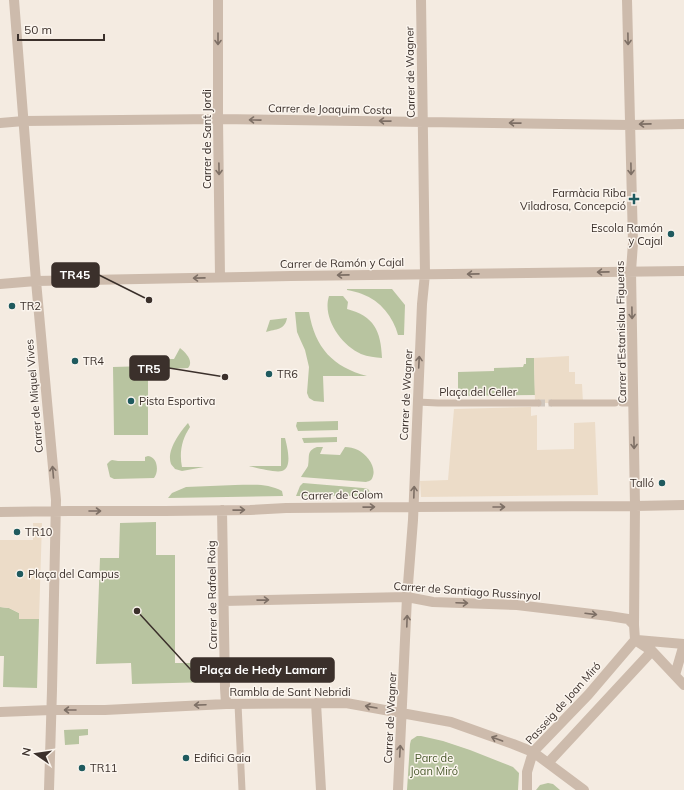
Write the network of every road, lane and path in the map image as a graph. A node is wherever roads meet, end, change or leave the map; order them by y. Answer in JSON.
{"nodes":[{"id":1,"x":14,"y":0,"type":"edge"},
{"id":2,"x":218,"y":0,"type":"edge"},
{"id":3,"x":421,"y":0,"type":"edge"},
{"id":4,"x":628,"y":0,"type":"edge"},
{"id":5,"x":218,"y":119,"type":"junction"},
{"id":6,"x":24,"y":121,"type":"junction"},
{"id":7,"x":422,"y":122,"type":"junction"},
{"id":8,"x":0,"y":123,"type":"edge"},
{"id":9,"x":630,"y":124,"type":"junction"},
{"id":10,"x":684,"y":124,"type":"edge"},
{"id":11,"x":684,"y":271,"type":"edge"},
{"id":12,"x":631,"y":272,"type":"junction"},
{"id":13,"x":425,"y":274,"type":"junction"},
{"id":14,"x":220,"y":277,"type":"junction"},
{"id":15,"x":36,"y":280,"type":"junction"},
{"id":16,"x":0,"y":284,"type":"edge"},
{"id":17,"x":417,"y":402,"type":"junction"},
{"id":18,"x":538,"y":403,"type":"tunnel mouth"},
{"id":19,"x":552,"y":403,"type":"tunnel mouth"},
{"id":20,"x":634,"y":403,"type":"junction"},
{"id":21,"x":684,"y":505,"type":"edge"},
{"id":22,"x":635,"y":506,"type":"junction"},
{"id":23,"x":413,"y":507,"type":"junction"},
{"id":24,"x":222,"y":510,"type":"junction"},
{"id":25,"x":56,"y":511,"type":"junction"},
{"id":26,"x":0,"y":512,"type":"edge"},
{"id":27,"x":407,"y":597,"type":"junction"},
{"id":28,"x":224,"y":601,"type":"junction"},
{"id":29,"x":634,"y":625,"type":"junction"},
{"id":30,"x":635,"y":640,"type":"junction"},
{"id":31,"x":684,"y":644,"type":"edge"},
{"id":32,"x":652,"y":651,"type":"junction"},
{"id":33,"x":675,"y":674,"type":"junction"},
{"id":34,"x":684,"y":685,"type":"edge"},
{"id":35,"x":316,"y":703,"type":"junction"},
{"id":36,"x":226,"y":704,"type":"junction"},
{"id":37,"x":238,"y":704,"type":"junction"},
{"id":38,"x":51,"y":710,"type":"junction"},
{"id":39,"x":0,"y":712,"type":"edge"},
{"id":40,"x":401,"y":713,"type":"junction"},
{"id":41,"x":533,"y":752,"type":"junction"},
{"id":42,"x":548,"y":763,"type":"junction"},
{"id":43,"x":49,"y":790,"type":"edge"},
{"id":44,"x":242,"y":790,"type":"edge"},
{"id":45,"x":321,"y":790,"type":"edge"},
{"id":46,"x":398,"y":790,"type":"edge"},
{"id":47,"x":527,"y":790,"type":"edge"},
{"id":48,"x":584,"y":790,"type":"edge"}],
"edges":[{"from":1,"to":6,"type":"street","name":"Carrer de Miquel Vives"},
{"from":2,"to":5,"type":"street","name":"Carrer de Sant Jordi","one_way":true},
{"from":3,"to":7,"type":"street","name":"Carrer de Wagner"},
{"from":4,"to":9,"type":"street","name":"Carrer d'Estanislau Figueras","one_way":true},
{"from":5,"to":6,"type":"street","name":"Carrer de Joaquim Costa"},
{"from":7,"to":5,"type":"street","name":"Carrer de Joaquim Costa","one_way":true},
{"from":5,"to":14,"type":"street","name":"Carrer de Sant Jordi","one_way":true},
{"from":6,"to":8,"type":"street","name":"Carrer de Joaquim Costa"},
{"from":6,"to":15,"type":"street","name":"Carrer de Miquel Vives"},
{"from":9,"to":7,"type":"street","name":"Carrer de Joaquim Costa","one_way":true},
{"from":7,"to":13,"type":"street","name":"Carrer de Wagner"},
{"from":10,"to":9,"type":"street","name":"Carrer de Joaquim Costa","one_way":true},
{"from":9,"to":12,"type":"street","name":"Carrer d'Estanislau Figueras","one_way":true},
{"from":11,"to":12,"type":"street","name":"Carrer de Ramón y Cajal"},
{"from":12,"to":13,"type":"street","name":"Carrer de Ramón y Cajal","one_way":true},
{"from":12,"to":20,"type":"street","name":"Carrer d'Estanislau Figueras","one_way":true},
{"from":13,"to":14,"type":"street","name":"Carrer de Ramón y Cajal","one_way":true},
{"from":17,"to":13,"type":"street","name":"Carrer de Wagner","one_way":true},
{"from":14,"to":15,"type":"street","name":"Carrer de Ramón y Cajal","one_way":true},
{"from":15,"to":16,"type":"street","name":"Carrer de Ramón y Cajal"},
{"from":25,"to":15,"type":"street","name":"Carrer de Miquel Vives","one_way":true},
{"from":17,"to":18,"type":"street","name":"Plaça del Celler"},
{"from":23,"to":17,"type":"street","name":"Carrer de Wagner","one_way":true},
{"from":19,"to":20,"type":"street"},
{"from":20,"to":22,"type":"street","name":"Carrer d'Estanislau Figueras","one_way":true},
{"from":21,"to":22,"type":"street","name":"Carrer de Colom"},
{"from":23,"to":22,"type":"street","name":"Carrer de Colom","one_way":true},
{"from":22,"to":29,"type":"street","name":"Carrer d'Estanislau Figueras"},
{"from":24,"to":23,"type":"street","name":"Carrer de Colom","one_way":true},
{"from":23,"to":27,"type":"street","name":"Carrer de Wagner"},
{"from":25,"to":24,"type":"street","name":"Carrer de Colom","one_way":true},
{"from":24,"to":28,"type":"street","name":"Carrer de Rafael Roig"},
{"from":25,"to":26,"type":"street","name":"Carrer de Colom"},
{"from":25,"to":38,"type":"street","name":"Carrer de Miquel Vives"},
{"from":28,"to":27,"type":"street","name":"Carrer de Santiago Russinyol","one_way":true},
{"from":27,"to":29,"type":"street","name":"Carrer de Santiago Russinyol","one_way":true},
{"from":40,"to":27,"type":"street","name":"Carrer de Wagner","one_way":true},
{"from":28,"to":36,"type":"street","name":"Carrer de Rafael Roig"},
{"from":29,"to":30,"type":"street","name":"Carrer d'Estanislau Figueras"},
{"from":30,"to":31,"type":"street"},
{"from":30,"to":32,"type":"street"},
{"from":30,"to":41,"type":"street","name":"Passeig de Joan Miró"},
{"from":31,"to":33,"type":"street"},
{"from":32,"to":33,"type":"street"},
{"from":32,"to":42,"type":"street"},
{"from":33,"to":34,"type":"street"},
{"from":35,"to":37,"type":"street","name":"Rambla de Sant Nebridi"},
{"from":40,"to":35,"type":"street","name":"Rambla de Sant Nebridi","one_way":true},
{"from":35,"to":45,"type":"street"},
{"from":36,"to":37,"type":"street","name":"Rambla de Sant Nebridi"},
{"from":36,"to":38,"type":"street","name":"Rambla de Sant Nebridi","one_way":true},
{"from":37,"to":44,"type":"street"},
{"from":38,"to":39,"type":"street","name":"Rambla de Sant Nebridi"},
{"from":38,"to":43,"type":"street","name":"Carrer de Miquel Vives"},
{"from":41,"to":40,"type":"street","name":"Rambla de Sant Nebridi","one_way":true},
{"from":46,"to":40,"type":"street","name":"Carrer de Wagner","one_way":true},
{"from":41,"to":42,"type":"street","name":"Rambla de Sant Nebridi"},
{"from":41,"to":47,"type":"street","name":"Passeig de Joan Miró"},
{"from":42,"to":48,"type":"street","name":"Rambla de Sant Nebridi"}]}
